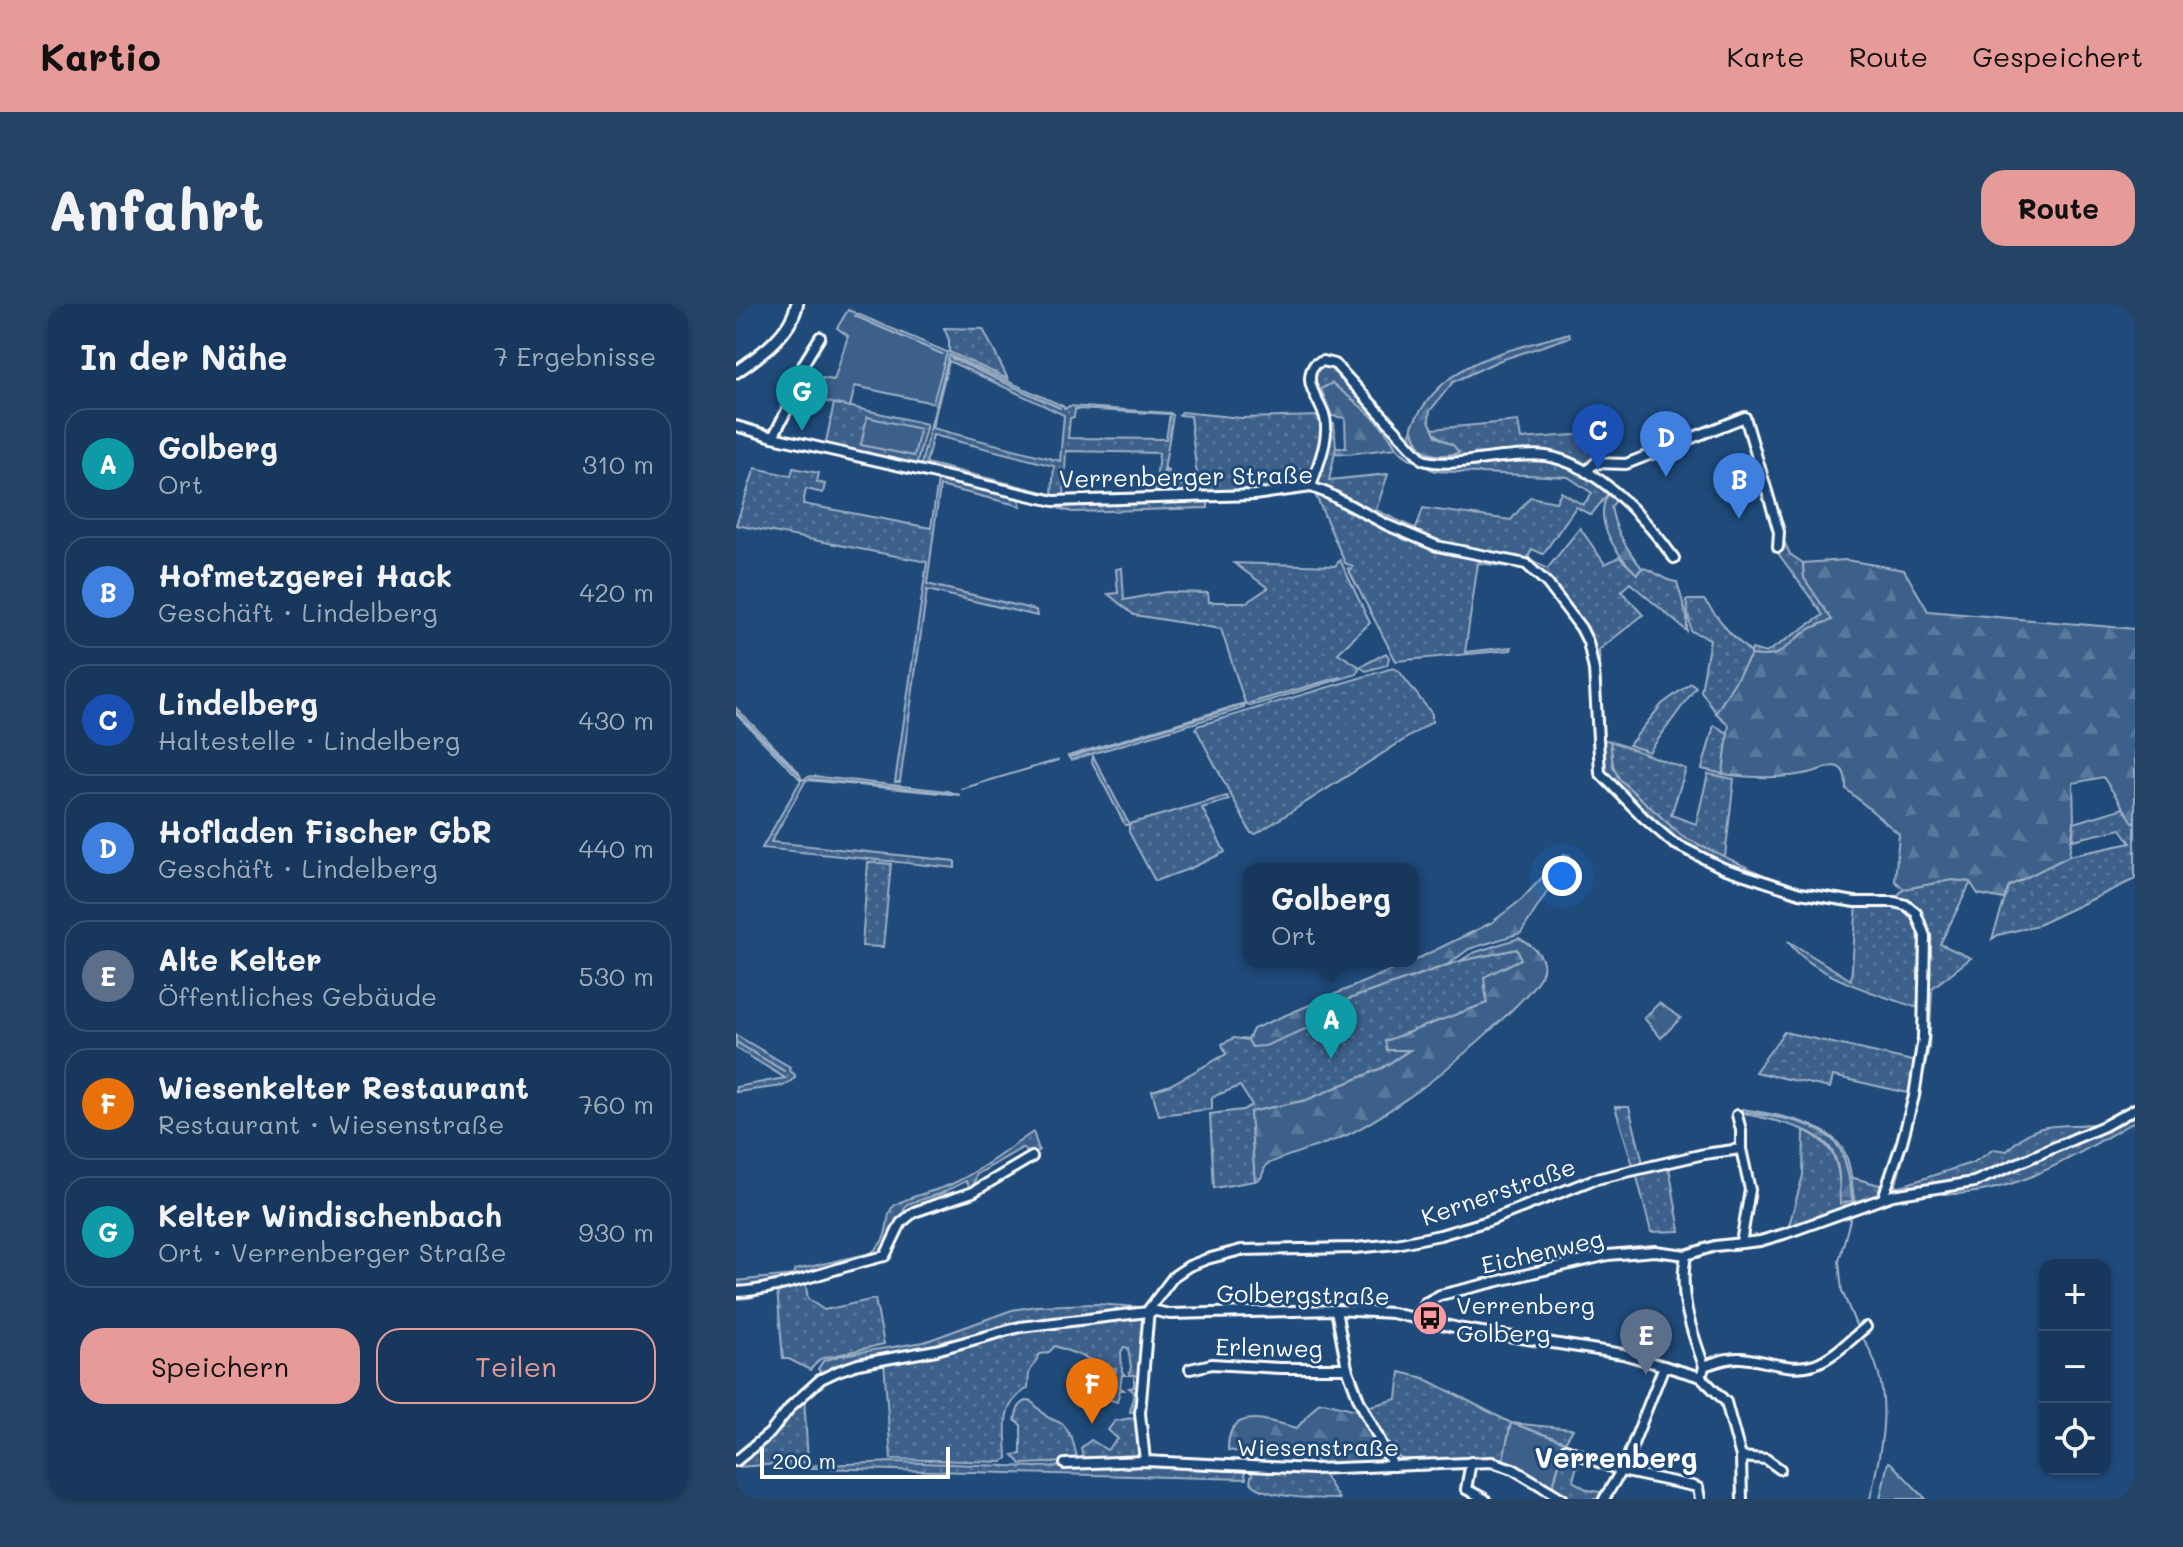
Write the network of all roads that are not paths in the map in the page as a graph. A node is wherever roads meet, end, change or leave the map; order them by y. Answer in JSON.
{"nodes":[{"id":1,"x":797,"y":304,"type":"edge"},
{"id":2,"x":820,"y":337,"type":"dead end"},
{"id":3,"x":738,"y":366,"type":"edge"},
{"id":4,"x":736,"y":426,"type":"edge"},
{"id":5,"x":773,"y":437,"type":"junction"},
{"id":6,"x":1586,"y":472,"type":"junction"},
{"id":7,"x":1311,"y":487,"type":"junction"},
{"id":8,"x":1778,"y":547,"type":"dead end"},
{"id":9,"x":1674,"y":558,"type":"dead end"},
{"id":10,"x":2135,"y":1109,"type":"edge"},
{"id":11,"x":1737,"y":1115,"type":"dead end"},
{"id":12,"x":1741,"y":1149,"type":"junction"},
{"id":13,"x":1032,"y":1157,"type":"dead end"},
{"id":14,"x":1883,"y":1198,"type":"junction"},
{"id":15,"x":1741,"y":1243,"type":"junction"},
{"id":16,"x":1686,"y":1255,"type":"junction"},
{"id":17,"x":736,"y":1292,"type":"edge"},
{"id":18,"x":1336,"y":1310,"type":"junction"},
{"id":19,"x":1148,"y":1314,"type":"junction"},
{"id":20,"x":1416,"y":1317,"type":"junction"},
{"id":21,"x":1866,"y":1327,"type":"dead end"},
{"id":22,"x":1664,"y":1366,"type":"junction"},
{"id":23,"x":1704,"y":1366,"type":"junction"},
{"id":24,"x":1347,"y":1368,"type":"junction"},
{"id":25,"x":1190,"y":1369,"type":"dead end"},
{"id":26,"x":1701,"y":1377,"type":"junction"},
{"id":27,"x":1566,"y":1449,"type":"dead end"},
{"id":28,"x":1741,"y":1457,"type":"junction"},
{"id":29,"x":736,"y":1461,"type":"edge"},
{"id":30,"x":1145,"y":1461,"type":"junction"},
{"id":31,"x":1471,"y":1462,"type":"junction"},
{"id":32,"x":1065,"y":1464,"type":"dead end"},
{"id":33,"x":1393,"y":1466,"type":"junction"},
{"id":34,"x":1780,"y":1469,"type":"dead end"},
{"id":35,"x":1621,"y":1471,"type":"junction"},
{"id":36,"x":1700,"y":1497,"type":"edge"},
{"id":37,"x":1485,"y":1499,"type":"edge"},
{"id":38,"x":1563,"y":1499,"type":"edge"},
{"id":39,"x":1604,"y":1499,"type":"edge"},
{"id":40,"x":1742,"y":1499,"type":"edge"}],
"edges":[{"from":1,"to":3,"type":"main road"},
{"from":2,"to":5,"type":"street"},
{"from":4,"to":5,"type":"street","name":"Verrenberger Straße"},
{"from":5,"to":7,"type":"street","name":"Verrenberger Straße"},
{"from":6,"to":7,"type":"street"},
{"from":6,"to":8,"type":"street"},
{"from":6,"to":9,"type":"street"},
{"from":7,"to":14,"type":"street","name":"Verrenberger Straße"},
{"from":10,"to":14,"type":"street","name":"Eichenweg"},
{"from":11,"to":12,"type":"street"},
{"from":12,"to":15,"type":"street"},
{"from":12,"to":19,"type":"street","name":"Kernerstraße"},
{"from":13,"to":17,"type":"street"},
{"from":14,"to":15,"type":"street","name":"Eichenweg"},
{"from":15,"to":16,"type":"street","name":"Eichenweg"},
{"from":16,"to":20,"type":"street","name":"Eichenweg"},
{"from":16,"to":23,"type":"street"},
{"from":18,"to":19,"type":"street","name":"Golbergstraße"},
{"from":18,"to":20,"type":"street","name":"Golbergstraße"},
{"from":18,"to":24,"type":"street"},
{"from":19,"to":29,"type":"street","name":"Golbergstraße"},
{"from":19,"to":30,"type":"street"},
{"from":20,"to":22,"type":"street","name":"Golbergstraße"},
{"from":21,"to":23,"type":"street"},
{"from":22,"to":26,"type":"street","name":"Golbergstraße"},
{"from":22,"to":35,"type":"street"},
{"from":23,"to":26,"type":"street"},
{"from":24,"to":25,"type":"street","name":"Erlenweg"},
{"from":24,"to":33,"type":"street"},
{"from":26,"to":28,"type":"street"},
{"from":27,"to":35,"type":"street"},
{"from":28,"to":34,"type":"street"},
{"from":28,"to":40,"type":"street"},
{"from":30,"to":32,"type":"street","name":"Wiesenstraße"},
{"from":30,"to":33,"type":"street","name":"Wiesenstraße"},
{"from":31,"to":33,"type":"street","name":"Wiesenstraße"},
{"from":31,"to":37,"type":"street"},
{"from":31,"to":38,"type":"street","name":"Wiesenstraße"},
{"from":35,"to":36,"type":"street"},
{"from":35,"to":39,"type":"street"}]}
